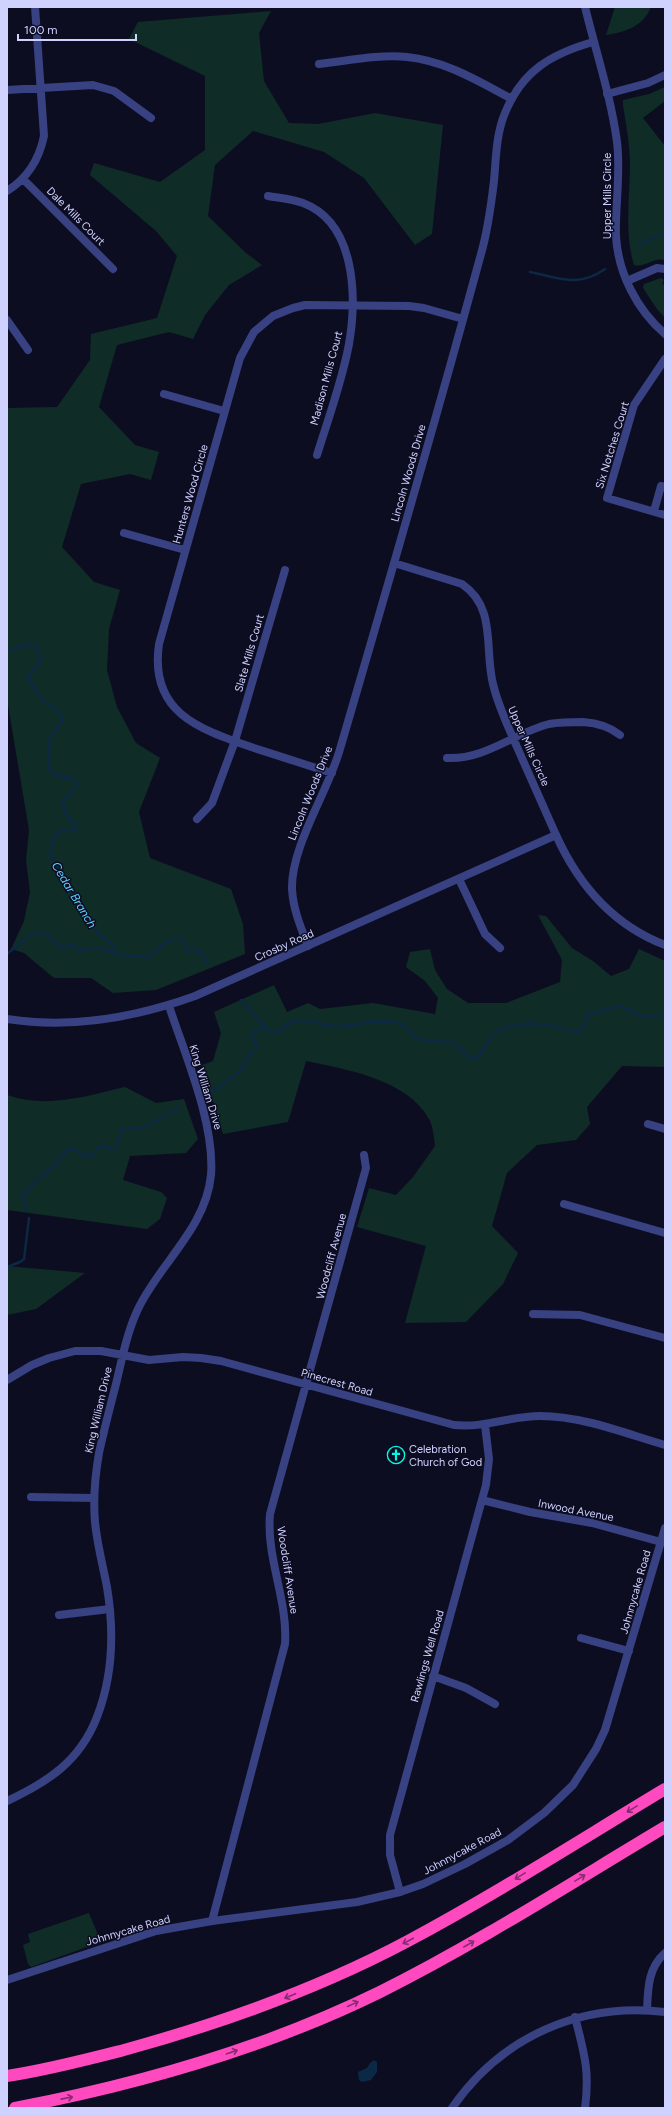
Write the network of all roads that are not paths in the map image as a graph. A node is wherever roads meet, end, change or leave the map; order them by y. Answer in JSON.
{"nodes":[{"id":1,"x":35,"y":7,"type":"edge"},
{"id":2,"x":585,"y":7,"type":"edge"},
{"id":3,"x":593,"y":42,"type":"junction"},
{"id":4,"x":319,"y":64,"type":"dead end"},
{"id":5,"x":665,"y":75,"type":"edge"},
{"id":6,"x":42,"y":87,"type":"junction"},
{"id":7,"x":7,"y":90,"type":"edge"},
{"id":8,"x":607,"y":94,"type":"junction"},
{"id":9,"x":512,"y":99,"type":"junction"},
{"id":10,"x":151,"y":118,"type":"dead end"},
{"id":11,"x":23,"y":179,"type":"junction"},
{"id":12,"x":7,"y":190,"type":"edge"},
{"id":13,"x":268,"y":196,"type":"dead end"},
{"id":14,"x":113,"y":269,"type":"dead end"},
{"id":15,"x":665,"y":269,"type":"edge"},
{"id":16,"x":627,"y":281,"type":"junction"},
{"id":17,"x":352,"y":305,"type":"junction"},
{"id":18,"x":463,"y":319,"type":"junction"},
{"id":19,"x":7,"y":320,"type":"edge"},
{"id":20,"x":665,"y":334,"type":"edge"},
{"id":21,"x":28,"y":350,"type":"dead end"},
{"id":22,"x":665,"y":359,"type":"edge"},
{"id":23,"x":164,"y":394,"type":"dead end"},
{"id":24,"x":224,"y":411,"type":"junction"},
{"id":25,"x":317,"y":455,"type":"dead end"},
{"id":26,"x":665,"y":487,"type":"edge"},
{"id":27,"x":654,"y":511,"type":"junction"},
{"id":28,"x":665,"y":515,"type":"edge"},
{"id":29,"x":124,"y":533,"type":"dead end"},
{"id":30,"x":185,"y":550,"type":"junction"},
{"id":31,"x":394,"y":563,"type":"junction"},
{"id":32,"x":285,"y":570,"type":"dead end"},
{"id":33,"x":620,"y":735,"type":"dead end"},
{"id":34,"x":513,"y":738,"type":"junction"},
{"id":35,"x":235,"y":741,"type":"junction"},
{"id":36,"x":448,"y":758,"type":"dead end"},
{"id":37,"x":332,"y":773,"type":"junction"},
{"id":38,"x":197,"y":818,"type":"dead end"},
{"id":39,"x":556,"y":835,"type":"junction"},
{"id":40,"x":459,"y":879,"type":"junction"},
{"id":41,"x":665,"y":945,"type":"edge"},
{"id":42,"x":308,"y":946,"type":"junction"},
{"id":43,"x":500,"y":948,"type":"dead end"},
{"id":44,"x":169,"y":1006,"type":"junction"},
{"id":45,"x":7,"y":1019,"type":"edge"},
{"id":46,"x":648,"y":1124,"type":"dead end"},
{"id":47,"x":665,"y":1129,"type":"edge"},
{"id":48,"x":364,"y":1155,"type":"dead end"},
{"id":49,"x":564,"y":1204,"type":"dead end"},
{"id":50,"x":665,"y":1233,"type":"edge"},
{"id":51,"x":533,"y":1314,"type":"dead end"},
{"id":52,"x":665,"y":1338,"type":"edge"},
{"id":53,"x":122,"y":1356,"type":"junction"},
{"id":54,"x":7,"y":1380,"type":"edge"},
{"id":55,"x":306,"y":1385,"type":"junction"},
{"id":56,"x":485,"y":1425,"type":"junction"},
{"id":57,"x":665,"y":1444,"type":"edge"},
{"id":58,"x":31,"y":1497,"type":"dead end"},
{"id":59,"x":94,"y":1498,"type":"junction"},
{"id":60,"x":482,"y":1500,"type":"junction"},
{"id":61,"x":665,"y":1528,"type":"edge"},
{"id":62,"x":663,"y":1542,"type":"edge"},
{"id":63,"x":110,"y":1609,"type":"junction"},
{"id":64,"x":59,"y":1615,"type":"dead end"},
{"id":65,"x":581,"y":1638,"type":"dead end"},
{"id":66,"x":629,"y":1651,"type":"junction"},
{"id":67,"x":433,"y":1676,"type":"junction"},
{"id":68,"x":495,"y":1704,"type":"dead end"},
{"id":69,"x":665,"y":1789,"type":"edge"},
{"id":70,"x":7,"y":1801,"type":"edge"},
{"id":71,"x":665,"y":1827,"type":"edge"},
{"id":72,"x":400,"y":1892,"type":"junction"},
{"id":73,"x":212,"y":1921,"type":"junction"},
{"id":74,"x":665,"y":1953,"type":"edge"},
{"id":75,"x":7,"y":1980,"type":"edge"},
{"id":76,"x":647,"y":2010,"type":"junction"},
{"id":77,"x":665,"y":2012,"type":"edge"},
{"id":78,"x":575,"y":2017,"type":"junction"},
{"id":79,"x":7,"y":2076,"type":"edge"},
{"id":80,"x":15,"y":2108,"type":"edge"},
{"id":81,"x":452,"y":2108,"type":"edge"},
{"id":82,"x":585,"y":2108,"type":"edge"}],
"edges":[{"from":1,"to":6,"type":"street"},
{"from":2,"to":3,"type":"street","name":"Upper Mills Circle"},
{"from":3,"to":8,"type":"street","name":"Upper Mills Circle"},
{"from":3,"to":9,"type":"street","name":"Lincoln Woods Drive"},
{"from":4,"to":9,"type":"street"},
{"from":5,"to":8,"type":"street"},
{"from":6,"to":7,"type":"street"},
{"from":6,"to":10,"type":"street"},
{"from":6,"to":11,"type":"street"},
{"from":8,"to":16,"type":"street","name":"Upper Mills Circle"},
{"from":9,"to":18,"type":"street","name":"Lincoln Woods Drive"},
{"from":11,"to":12,"type":"street"},
{"from":11,"to":14,"type":"street","name":"Dale Mills Court"},
{"from":13,"to":17,"type":"street","name":"Madison Mills Court"},
{"from":15,"to":16,"type":"street"},
{"from":16,"to":20,"type":"street","name":"Upper Mills Circle"},
{"from":17,"to":18,"type":"street","name":"Hunters Wood Circle"},
{"from":17,"to":24,"type":"street","name":"Hunters Wood Circle"},
{"from":17,"to":25,"type":"street","name":"Madison Mills Court"},
{"from":18,"to":31,"type":"street","name":"Lincoln Woods Drive"},
{"from":19,"to":21,"type":"street"},
{"from":22,"to":27,"type":"street","name":"Six Notches Court"},
{"from":23,"to":24,"type":"street"},
{"from":24,"to":30,"type":"street","name":"Hunters Wood Circle"},
{"from":26,"to":27,"type":"street"},
{"from":27,"to":28,"type":"street","name":"Six Notches Court"},
{"from":29,"to":30,"type":"street"},
{"from":30,"to":35,"type":"street","name":"Hunters Wood Circle"},
{"from":31,"to":34,"type":"street","name":"Upper Mills Circle"},
{"from":31,"to":37,"type":"street","name":"Lincoln Woods Drive"},
{"from":32,"to":35,"type":"street","name":"Slate Mills Court"},
{"from":33,"to":34,"type":"street"},
{"from":34,"to":36,"type":"street"},
{"from":34,"to":39,"type":"street","name":"Upper Mills Circle"},
{"from":35,"to":37,"type":"street","name":"Hunters Wood Circle"},
{"from":35,"to":38,"type":"street","name":"Slate Mills Court"},
{"from":37,"to":42,"type":"street","name":"Lincoln Woods Drive"},
{"from":39,"to":40,"type":"street","name":"Crosby Road"},
{"from":39,"to":41,"type":"street","name":"Upper Mills Circle"},
{"from":40,"to":42,"type":"street","name":"Crosby Road"},
{"from":40,"to":43,"type":"street"},
{"from":42,"to":44,"type":"street","name":"Crosby Road"},
{"from":44,"to":45,"type":"street","name":"Crosby Road"},
{"from":44,"to":53,"type":"street","name":"King William Drive"},
{"from":46,"to":47,"type":"street"},
{"from":48,"to":55,"type":"street","name":"Woodcliff Avenue"},
{"from":49,"to":50,"type":"street"},
{"from":51,"to":52,"type":"street"},
{"from":53,"to":54,"type":"street","name":"Pinecrest Road"},
{"from":53,"to":55,"type":"street","name":"Pinecrest Road"},
{"from":53,"to":59,"type":"street","name":"King William Drive"},
{"from":55,"to":56,"type":"street","name":"Pinecrest Road"},
{"from":55,"to":73,"type":"street","name":"Woodcliff Avenue"},
{"from":56,"to":57,"type":"street","name":"Pinecrest Road"},
{"from":56,"to":60,"type":"street","name":"Rawlings Well Road"},
{"from":58,"to":59,"type":"street"},
{"from":59,"to":63,"type":"street","name":"King William Drive"},
{"from":60,"to":62,"type":"street","name":"Inwood Avenue"},
{"from":60,"to":67,"type":"street","name":"Rawlings Well Road"},
{"from":61,"to":62,"type":"street","name":"Johnnycake Road"},
{"from":62,"to":66,"type":"street","name":"Johnnycake Road"},
{"from":63,"to":64,"type":"street"},
{"from":63,"to":70,"type":"street","name":"King William Drive"},
{"from":65,"to":66,"type":"street"},
{"from":66,"to":72,"type":"street","name":"Johnnycake Road"},
{"from":67,"to":68,"type":"street"},
{"from":67,"to":72,"type":"street","name":"Rawlings Well Road"},
{"from":69,"to":79,"type":"highway","one_way":true},
{"from":80,"to":71,"type":"highway","one_way":true},
{"from":72,"to":73,"type":"street","name":"Johnnycake Road"},
{"from":73,"to":75,"type":"street","name":"Johnnycake Road"},
{"from":74,"to":76,"type":"street"},
{"from":76,"to":77,"type":"street"},
{"from":76,"to":78,"type":"street"},
{"from":78,"to":81,"type":"street"},
{"from":78,"to":82,"type":"street"}]}
